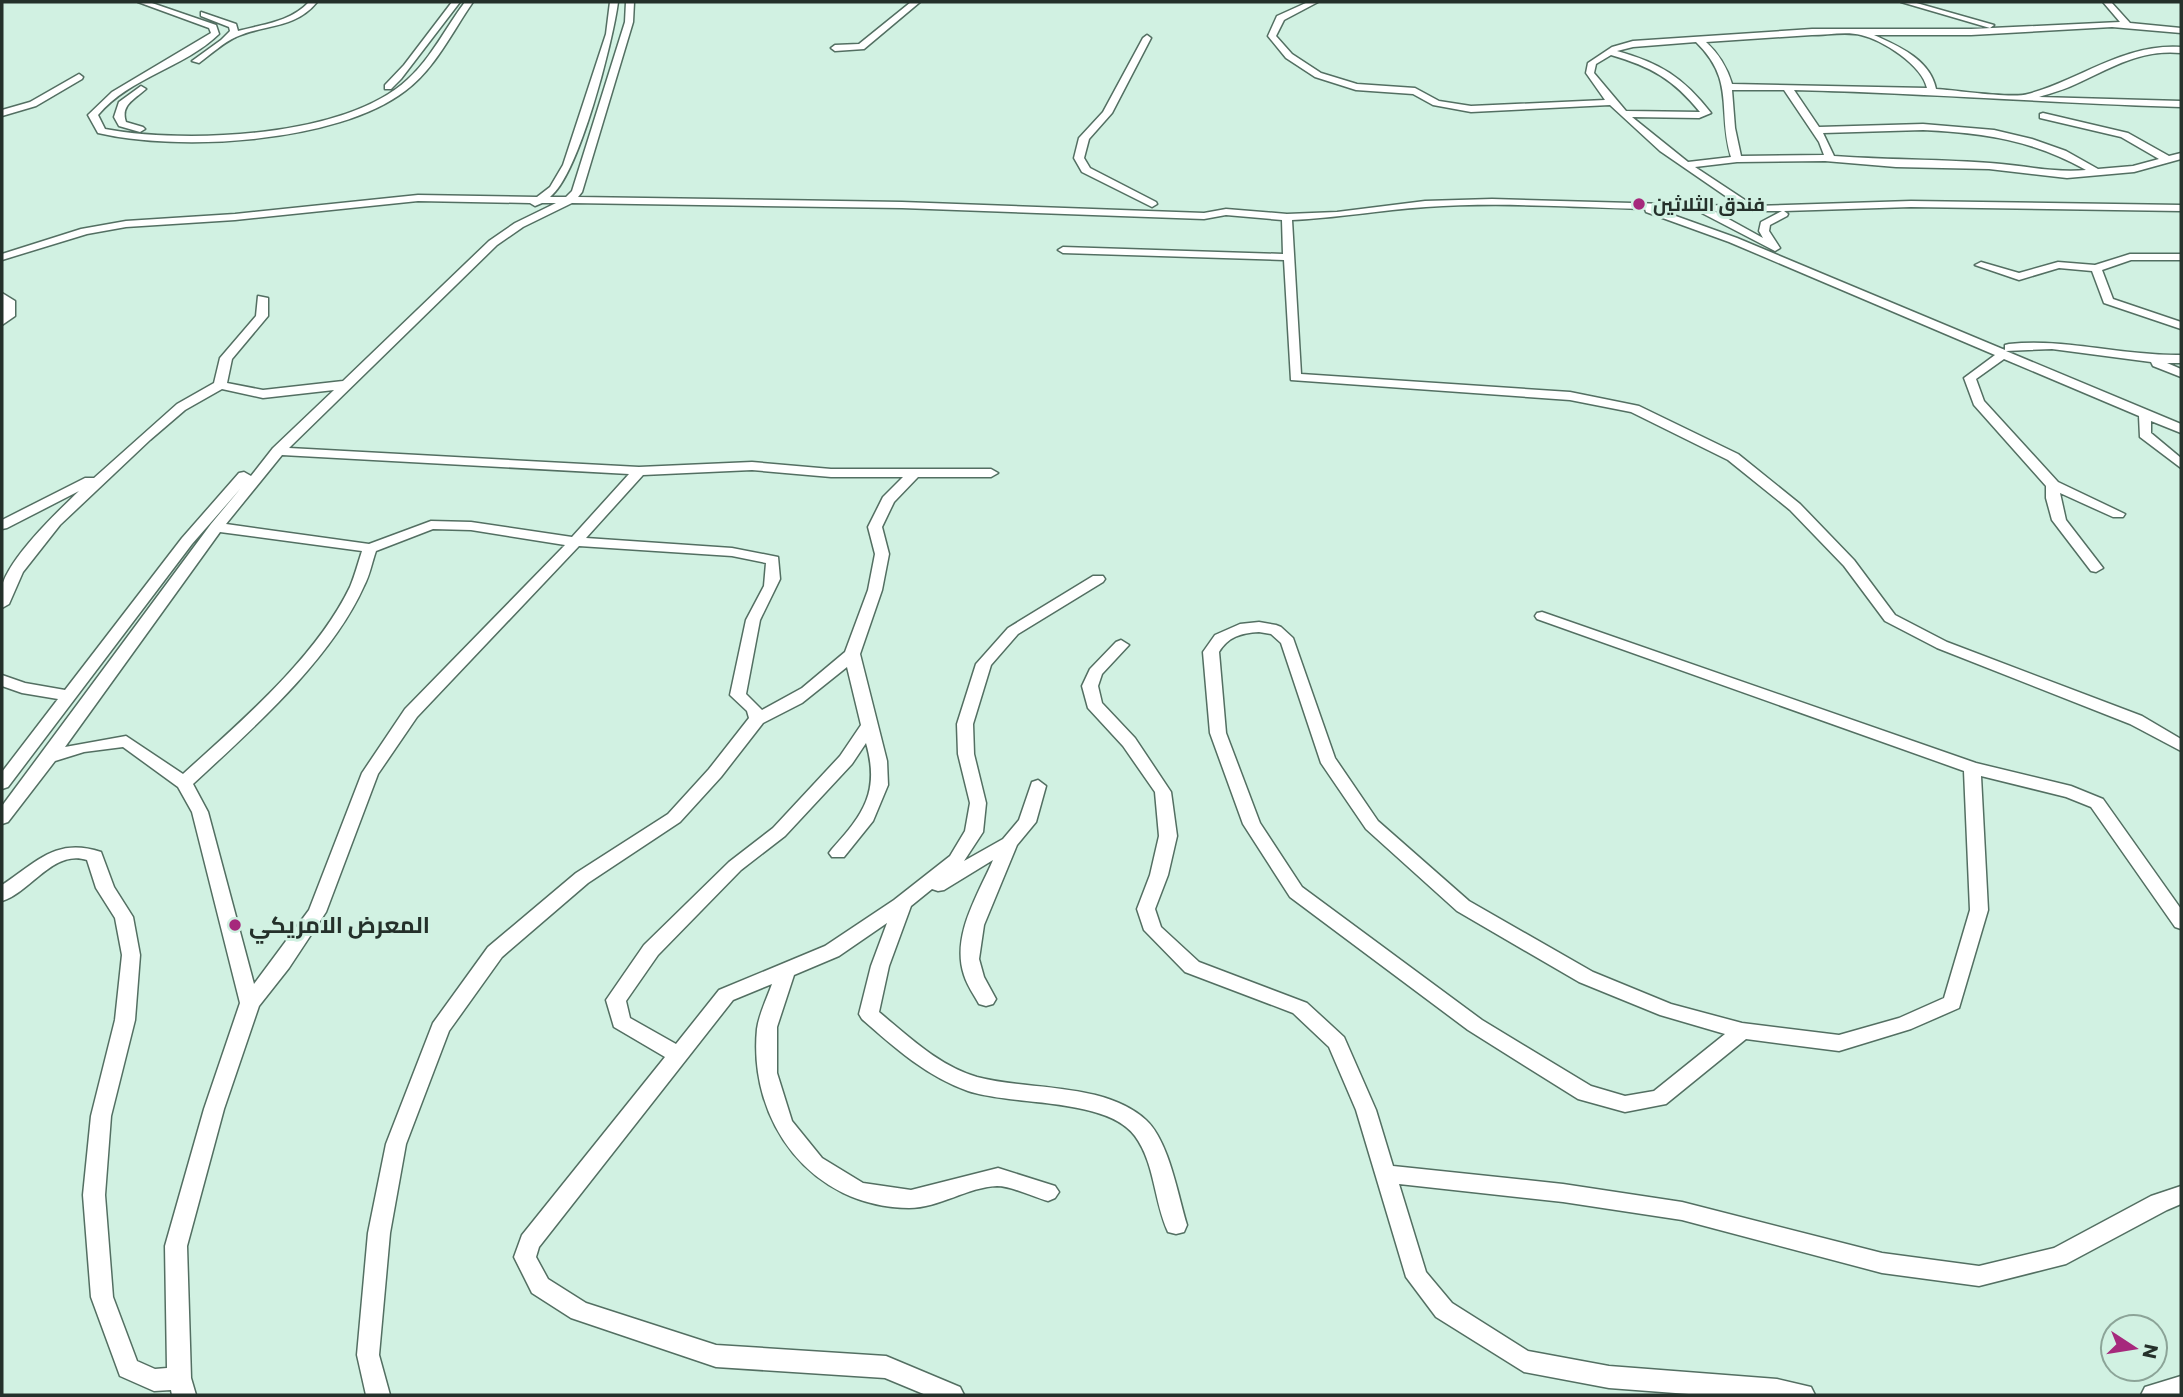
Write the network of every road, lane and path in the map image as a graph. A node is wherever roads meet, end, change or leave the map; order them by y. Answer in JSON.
{"nodes":[{"id":1,"x":142,"y":2,"type":"edge"},
{"id":2,"x":173,"y":2,"type":"edge"},
{"id":3,"x":313,"y":2,"type":"edge"},
{"id":4,"x":456,"y":2,"type":"edge"},
{"id":5,"x":469,"y":2,"type":"edge"},
{"id":6,"x":614,"y":2,"type":"edge"},
{"id":7,"x":629,"y":2,"type":"edge"},
{"id":8,"x":916,"y":2,"type":"edge"},
{"id":9,"x":1314,"y":2,"type":"edge"},
{"id":10,"x":1905,"y":2,"type":"edge"},
{"id":11,"x":2107,"y":2,"type":"edge"},
{"id":12,"x":2127,"y":26,"type":"junction"},
{"id":13,"x":2181,"y":30,"type":"edge"},
{"id":14,"x":2018,"y":31,"type":"junction"},
{"id":15,"x":1861,"y":32,"type":"junction"},
{"id":16,"x":232,"y":35,"type":"junction"},
{"id":17,"x":1147,"y":38,"type":"dead end"},
{"id":18,"x":1699,"y":40,"type":"junction"},
{"id":19,"x":835,"y":48,"type":"dead end"},
{"id":20,"x":2181,"y":50,"type":"edge"},
{"id":21,"x":1610,"y":52,"type":"junction"},
{"id":22,"x":79,"y":77,"type":"dead end"},
{"id":23,"x":1787,"y":86,"type":"junction"},
{"id":24,"x":1727,"y":87,"type":"junction"},
{"id":25,"x":1932,"y":91,"type":"junction"},
{"id":26,"x":2027,"y":98,"type":"junction"},
{"id":27,"x":1612,"y":102,"type":"junction"},
{"id":28,"x":2181,"y":104,"type":"edge"},
{"id":29,"x":2,"y":113,"type":"edge"},
{"id":30,"x":1626,"y":114,"type":"junction"},
{"id":31,"x":2043,"y":116,"type":"dead end"},
{"id":32,"x":1816,"y":130,"type":"junction"},
{"id":33,"x":2181,"y":156,"type":"edge"},
{"id":34,"x":1830,"y":158,"type":"junction"},
{"id":35,"x":1737,"y":159,"type":"junction"},
{"id":36,"x":2167,"y":160,"type":"junction"},
{"id":37,"x":1685,"y":165,"type":"junction"},
{"id":38,"x":2094,"y":171,"type":"junction"},
{"id":39,"x":554,"y":189,"type":"junction"},
{"id":40,"x":577,"y":192,"type":"junction"},
{"id":41,"x":539,"y":201,"type":"junction"},
{"id":42,"x":566,"y":202,"type":"junction"},
{"id":43,"x":1153,"y":204,"type":"junction"},
{"id":44,"x":1641,"y":206,"type":"junction"},
{"id":45,"x":2181,"y":208,"type":"edge"},
{"id":46,"x":1404,"y":209,"type":"junction"},
{"id":47,"x":1751,"y":209,"type":"junction"},
{"id":48,"x":1705,"y":210,"type":"junction"},
{"id":49,"x":1226,"y":212,"type":"junction"},
{"id":50,"x":1657,"y":213,"type":"junction"},
{"id":51,"x":1764,"y":214,"type":"junction"},
{"id":52,"x":1783,"y":214,"type":"junction"},
{"id":53,"x":2181,"y":214,"type":"edge"},
{"id":54,"x":1287,"y":217,"type":"junction"},
{"id":55,"x":1063,"y":250,"type":"dead end"},
{"id":56,"x":1776,"y":250,"type":"junction"},
{"id":57,"x":2,"y":257,"type":"edge"},
{"id":58,"x":1289,"y":257,"type":"junction"},
{"id":59,"x":2181,"y":257,"type":"edge"},
{"id":60,"x":1981,"y":265,"type":"dead end"},
{"id":61,"x":2096,"y":268,"type":"junction"},
{"id":62,"x":2,"y":296,"type":"edge"},
{"id":63,"x":262,"y":298,"type":"dead end"},
{"id":64,"x":2,"y":322,"type":"edge"},
{"id":65,"x":2181,"y":326,"type":"edge"},
{"id":66,"x":2005,"y":351,"type":"junction"},
{"id":67,"x":2149,"y":359,"type":"junction"},
{"id":68,"x":2181,"y":359,"type":"edge"},
{"id":69,"x":2181,"y":373,"type":"edge"},
{"id":70,"x":220,"y":385,"type":"junction"},
{"id":71,"x":343,"y":385,"type":"junction"},
{"id":72,"x":328,"y":387,"type":"junction"},
{"id":73,"x":2145,"y":414,"type":"junction"},
{"id":74,"x":2181,"y":419,"type":"edge"},
{"id":75,"x":2181,"y":429,"type":"edge"},
{"id":76,"x":278,"y":451,"type":"junction"},
{"id":77,"x":2181,"y":464,"type":"edge"},
{"id":78,"x":639,"y":471,"type":"junction"},
{"id":79,"x":108,"y":472,"type":"junction"},
{"id":80,"x":914,"y":473,"type":"junction"},
{"id":81,"x":991,"y":473,"type":"dead end"},
{"id":82,"x":2053,"y":485,"type":"junction"},
{"id":83,"x":2118,"y":514,"type":"dead end"},
{"id":84,"x":2,"y":525,"type":"edge"},
{"id":85,"x":216,"y":527,"type":"junction"},
{"id":86,"x":575,"y":542,"type":"junction"},
{"id":87,"x":370,"y":548,"type":"junction"},
{"id":88,"x":2096,"y":568,"type":"dead end"},
{"id":89,"x":1098,"y":579,"type":"dead end"},
{"id":90,"x":2,"y":604,"type":"edge"},
{"id":91,"x":1542,"y":616,"type":"dead end"},
{"id":92,"x":1121,"y":645,"type":"dead end"},
{"id":93,"x":852,"y":654,"type":"junction"},
{"id":94,"x":2,"y":680,"type":"edge"},
{"id":95,"x":68,"y":695,"type":"junction"},
{"id":96,"x":757,"y":719,"type":"junction"},
{"id":97,"x":870,"y":725,"type":"junction"},
{"id":98,"x":2181,"y":746,"type":"edge"},
{"id":99,"x":49,"y":757,"type":"junction"},
{"id":100,"x":1972,"y":768,"type":"junction"},
{"id":101,"x":2,"y":783,"type":"edge"},
{"id":102,"x":184,"y":783,"type":"junction"},
{"id":103,"x":1038,"y":786,"type":"dead end"},
{"id":104,"x":2,"y":818,"type":"edge"},
{"id":105,"x":1009,"y":843,"type":"junction"},
{"id":106,"x":838,"y":853,"type":"dead end"},
{"id":107,"x":2,"y":894,"type":"edge"},
{"id":108,"x":900,"y":905,"type":"junction"},
{"id":109,"x":2181,"y":922,"type":"edge"},
{"id":110,"x":786,"y":970,"type":"junction"},
{"id":111,"x":986,"y":999,"type":"dead end"},
{"id":112,"x":250,"y":1003,"type":"junction"},
{"id":113,"x":1742,"y":1031,"type":"junction"},
{"id":114,"x":676,"y":1054,"type":"junction"},
{"id":115,"x":1386,"y":1174,"type":"junction"},
{"id":116,"x":1048,"y":1192,"type":"dead end"},
{"id":117,"x":2181,"y":1195,"type":"edge"},
{"id":118,"x":1176,"y":1225,"type":"dead end"},
{"id":119,"x":181,"y":1386,"type":"edge"},
{"id":120,"x":2181,"y":1387,"type":"edge"},
{"id":121,"x":378,"y":1395,"type":"edge"},
{"id":122,"x":952,"y":1395,"type":"edge"},
{"id":123,"x":1803,"y":1395,"type":"edge"},
{"id":124,"x":2153,"y":1395,"type":"edge"}],
"edges":[{"from":1,"to":5,"type":"street"},
{"from":2,"to":16,"type":"street"},
{"from":3,"to":16,"type":"street"},
{"from":4,"to":16,"type":"street"},
{"from":6,"to":39,"type":"street"},
{"from":7,"to":40,"type":"street"},
{"from":8,"to":19,"type":"street"},
{"from":9,"to":27,"type":"street"},
{"from":10,"to":14,"type":"street"},
{"from":11,"to":12,"type":"street"},
{"from":12,"to":13,"type":"street"},
{"from":12,"to":14,"type":"street"},
{"from":14,"to":15,"type":"street"},
{"from":15,"to":18,"type":"street"},
{"from":15,"to":25,"type":"street"},
{"from":17,"to":43,"type":"street"},
{"from":18,"to":21,"type":"street"},
{"from":18,"to":24,"type":"street"},
{"from":20,"to":26,"type":"street"},
{"from":21,"to":27,"type":"street"},
{"from":21,"to":30,"type":"street"},
{"from":22,"to":29,"type":"street"},
{"from":23,"to":24,"type":"street"},
{"from":23,"to":25,"type":"street"},
{"from":23,"to":32,"type":"street"},
{"from":24,"to":35,"type":"street"},
{"from":25,"to":26,"type":"street"},
{"from":26,"to":28,"type":"street"},
{"from":27,"to":30,"type":"street"},
{"from":30,"to":37,"type":"street"},
{"from":31,"to":36,"type":"street"},
{"from":32,"to":34,"type":"street"},
{"from":32,"to":38,"type":"street"},
{"from":33,"to":36,"type":"street"},
{"from":34,"to":35,"type":"street"},
{"from":34,"to":38,"type":"street"},
{"from":35,"to":37,"type":"street"},
{"from":36,"to":38,"type":"street"},
{"from":37,"to":47,"type":"street"},
{"from":39,"to":40,"type":"street"},
{"from":39,"to":41,"type":"street"},
{"from":40,"to":42,"type":"street"},
{"from":40,"to":43,"type":"street"},
{"from":41,"to":42,"type":"street"},
{"from":41,"to":57,"type":"street"},
{"from":41,"to":72,"type":"street"},
{"from":42,"to":49,"type":"street"},
{"from":42,"to":71,"type":"street"},
{"from":43,"to":49,"type":"street"},
{"from":44,"to":46,"type":"street"},
{"from":44,"to":48,"type":"street"},
{"from":44,"to":50,"type":"street"},
{"from":45,"to":47,"type":"street"},
{"from":46,"to":50,"type":"street"},
{"from":46,"to":54,"type":"street"},
{"from":47,"to":48,"type":"street"},
{"from":47,"to":51,"type":"street"},
{"from":48,"to":50,"type":"street"},
{"from":48,"to":51,"type":"street"},
{"from":48,"to":56,"type":"street"},
{"from":49,"to":54,"type":"street"},
{"from":50,"to":66,"type":"street"},
{"from":51,"to":52,"type":"street"},
{"from":52,"to":53,"type":"street"},
{"from":52,"to":56,"type":"street"},
{"from":54,"to":58,"type":"street"},
{"from":55,"to":58,"type":"street"},
{"from":56,"to":66,"type":"street"},
{"from":58,"to":98,"type":"street"},
{"from":59,"to":61,"type":"street"},
{"from":60,"to":61,"type":"street"},
{"from":61,"to":65,"type":"street"},
{"from":62,"to":64,"type":"street"},
{"from":63,"to":70,"type":"street"},
{"from":66,"to":67,"type":"street"},
{"from":66,"to":73,"type":"street"},
{"from":66,"to":74,"type":"street"},
{"from":66,"to":82,"type":"street"},
{"from":67,"to":68,"type":"street"},
{"from":67,"to":69,"type":"street"},
{"from":70,"to":72,"type":"street"},
{"from":70,"to":79,"type":"street"},
{"from":71,"to":72,"type":"street"},
{"from":71,"to":76,"type":"street"},
{"from":72,"to":95,"type":"street"},
{"from":73,"to":75,"type":"street"},
{"from":73,"to":77,"type":"street"},
{"from":76,"to":78,"type":"street"},
{"from":76,"to":85,"type":"street"},
{"from":78,"to":80,"type":"street"},
{"from":78,"to":86,"type":"street"},
{"from":79,"to":84,"type":"street"},
{"from":79,"to":90,"type":"street"},
{"from":80,"to":81,"type":"street"},
{"from":80,"to":93,"type":"street"},
{"from":82,"to":83,"type":"street"},
{"from":82,"to":88,"type":"street"},
{"from":85,"to":87,"type":"street"},
{"from":85,"to":99,"type":"street"},
{"from":86,"to":87,"type":"street"},
{"from":86,"to":96,"type":"street"},
{"from":86,"to":112,"type":"street"},
{"from":87,"to":102,"type":"street"},
{"from":89,"to":108,"type":"street"},
{"from":91,"to":100,"type":"street"},
{"from":92,"to":115,"type":"street"},
{"from":93,"to":96,"type":"street"},
{"from":93,"to":97,"type":"street"},
{"from":94,"to":95,"type":"street"},
{"from":95,"to":101,"type":"street"},
{"from":96,"to":121,"type":"street"},
{"from":97,"to":106,"type":"street"},
{"from":97,"to":114,"type":"street"},
{"from":99,"to":102,"type":"street"},
{"from":99,"to":104,"type":"street"},
{"from":100,"to":109,"type":"street"},
{"from":100,"to":113,"type":"street"},
{"from":102,"to":112,"type":"street"},
{"from":103,"to":105,"type":"street"},
{"from":105,"to":108,"type":"street"},
{"from":105,"to":111,"type":"street"},
{"from":107,"to":119,"type":"street"},
{"from":108,"to":110,"type":"street"},
{"from":108,"to":118,"type":"street"},
{"from":110,"to":114,"type":"street"},
{"from":110,"to":116,"type":"street"},
{"from":112,"to":119,"type":"street"},
{"from":113,"to":113,"type":"street"},
{"from":114,"to":122,"type":"street"},
{"from":115,"to":117,"type":"street"},
{"from":115,"to":123,"type":"street"},
{"from":120,"to":124,"type":"street"}]}
